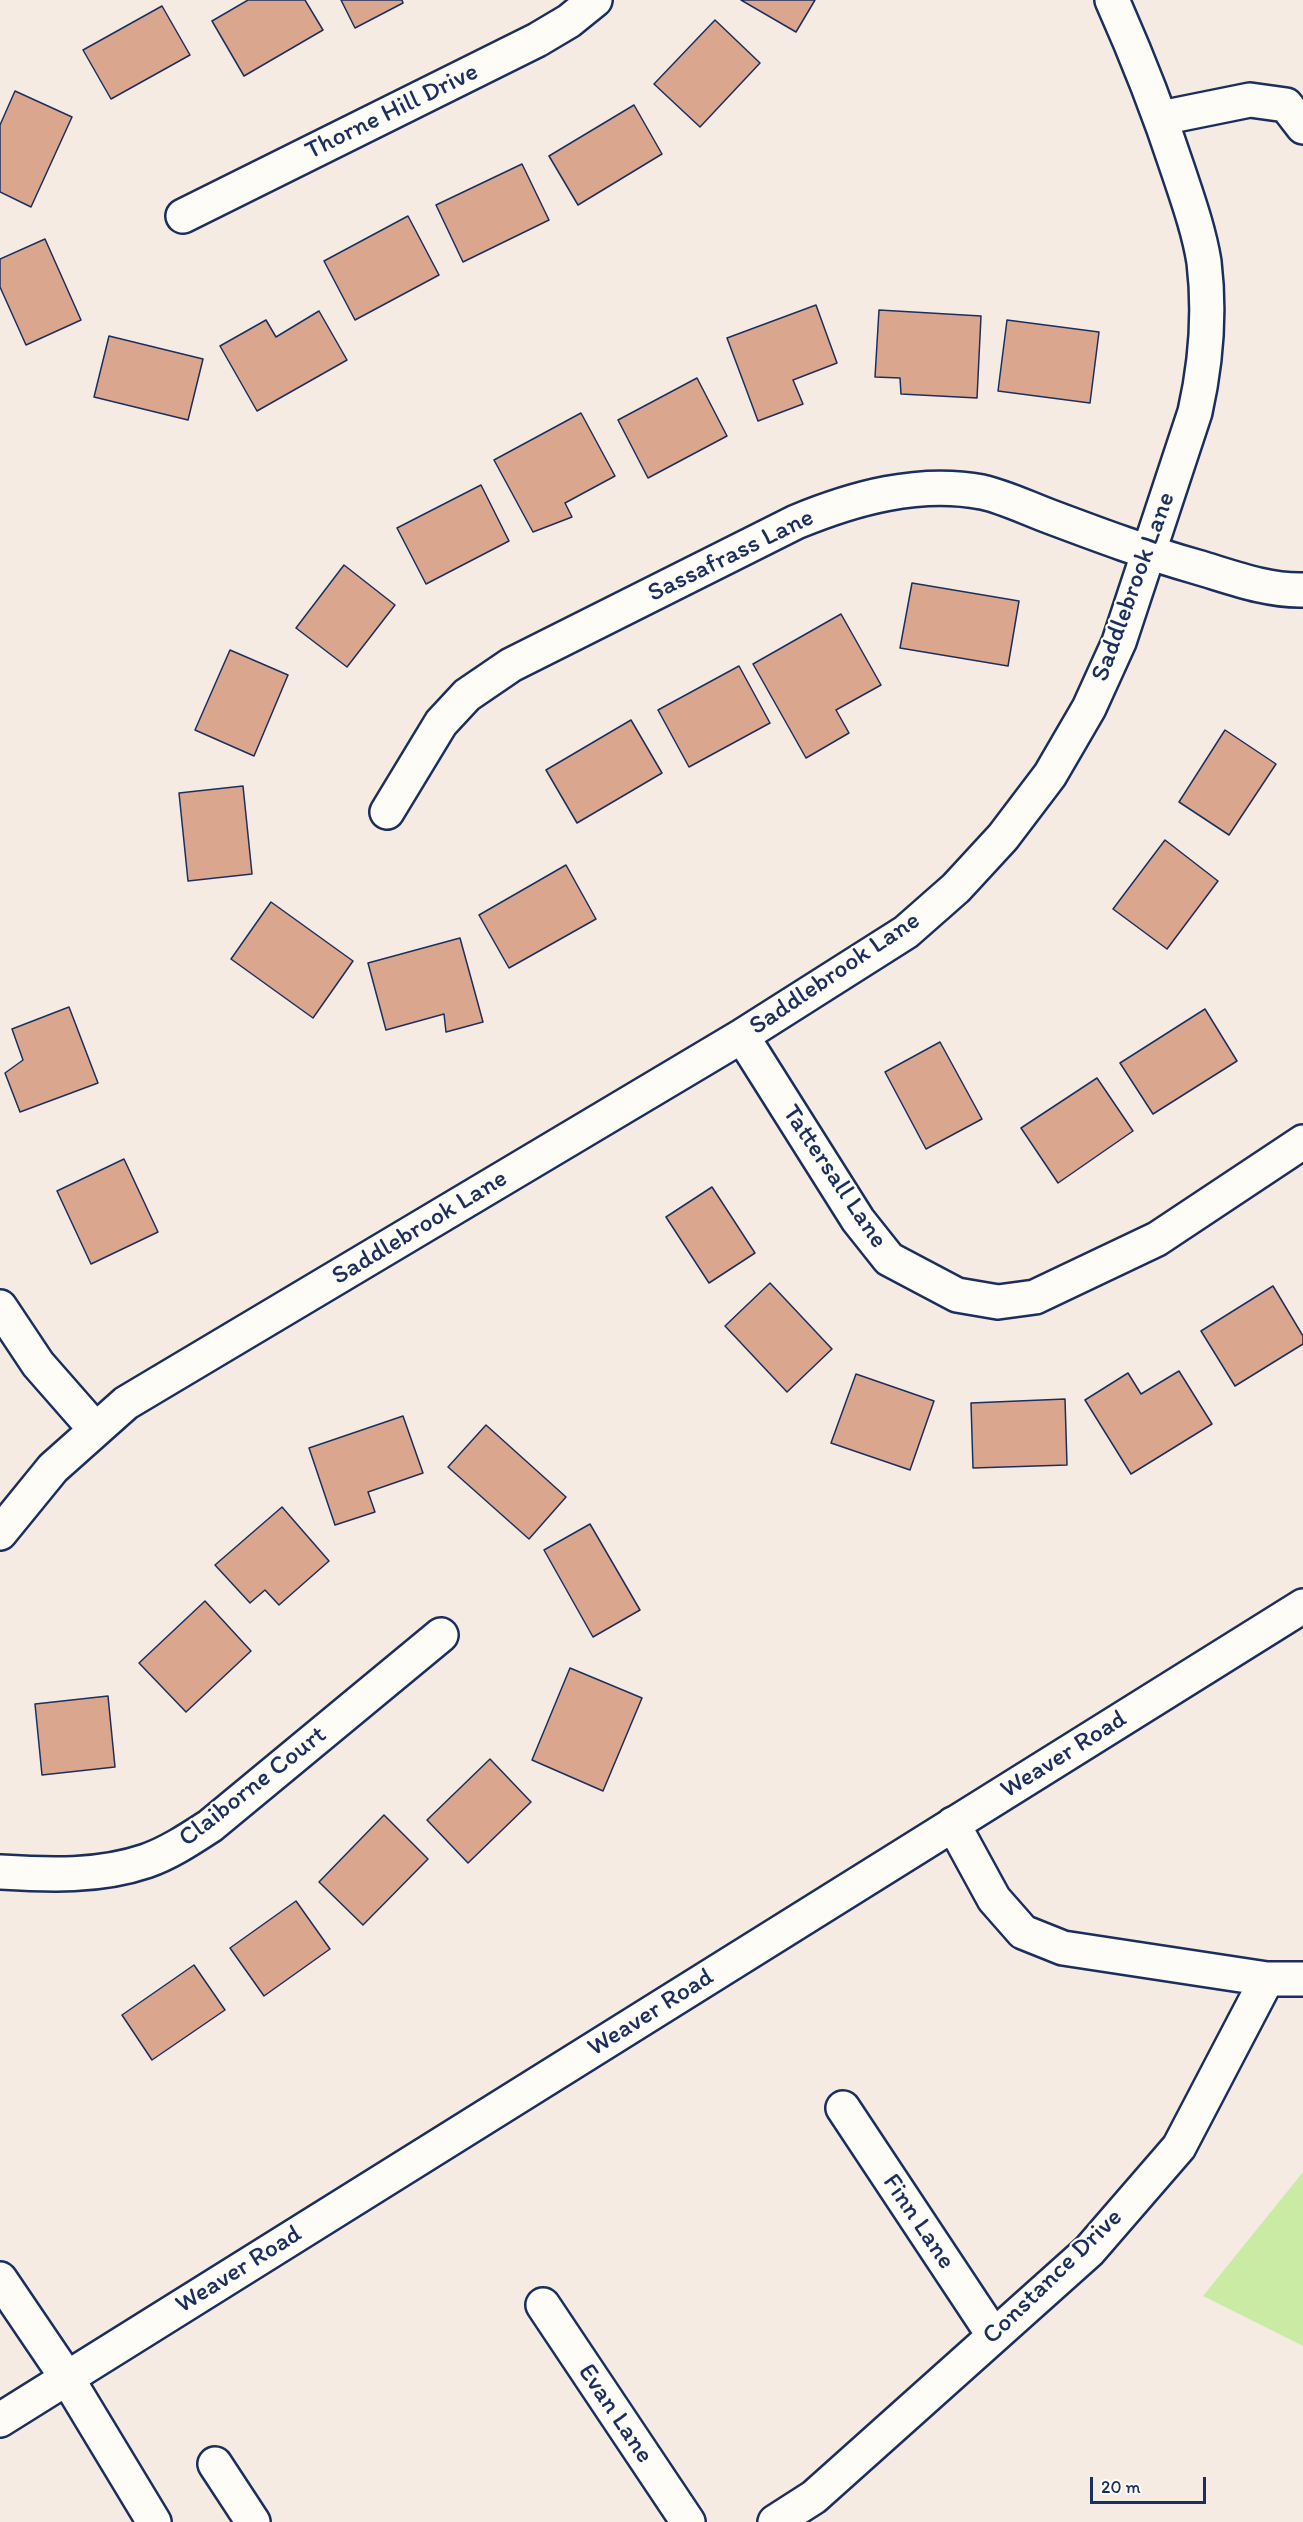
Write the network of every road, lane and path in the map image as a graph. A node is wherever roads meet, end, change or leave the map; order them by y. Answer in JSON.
{"nodes":[{"id":1,"x":595,"y":0,"type":"edge"},
{"id":2,"x":1112,"y":0,"type":"edge"},
{"id":3,"x":1161,"y":117,"type":"junction"},
{"id":4,"x":1303,"y":127,"type":"edge"},
{"id":5,"x":183,"y":216,"type":"dead end"},
{"id":6,"x":1149,"y":553,"type":"junction"},
{"id":7,"x":1303,"y":590,"type":"edge"},
{"id":8,"x":387,"y":812,"type":"dead end"},
{"id":9,"x":741,"y":1036,"type":"junction"},
{"id":10,"x":1303,"y":1142,"type":"edge"},
{"id":11,"x":0,"y":1307,"type":"edge"},
{"id":12,"x":95,"y":1430,"type":"junction"},
{"id":13,"x":0,"y":1533,"type":"edge"},
{"id":14,"x":1303,"y":1606,"type":"edge"},
{"id":15,"x":441,"y":1635,"type":"dead end"},
{"id":16,"x":953,"y":1824,"type":"junction"},
{"id":17,"x":0,"y":1872,"type":"edge"},
{"id":18,"x":1267,"y":1979,"type":"junction"},
{"id":19,"x":1303,"y":1979,"type":"edge"},
{"id":20,"x":843,"y":2108,"type":"dead end"},
{"id":21,"x":0,"y":2279,"type":"edge"},
{"id":22,"x":543,"y":2305,"type":"dead end"},
{"id":23,"x":994,"y":2336,"type":"junction"},
{"id":24,"x":67,"y":2378,"type":"junction"},
{"id":25,"x":0,"y":2420,"type":"edge"},
{"id":26,"x":215,"y":2464,"type":"dead end"},
{"id":27,"x":154,"y":2522,"type":"edge"},
{"id":28,"x":252,"y":2522,"type":"edge"},
{"id":29,"x":688,"y":2522,"type":"edge"},
{"id":30,"x":775,"y":2522,"type":"edge"}],
"edges":[{"from":1,"to":5,"type":"street","name":"Thorne Hill Drive"},
{"from":2,"to":3,"type":"street","name":"Saddlebrook Lane"},
{"from":3,"to":4,"type":"street"},
{"from":3,"to":6,"type":"street","name":"Saddlebrook Lane"},
{"from":6,"to":7,"type":"street","name":"Sassafrass Lane"},
{"from":6,"to":8,"type":"street","name":"Sassafrass Lane"},
{"from":6,"to":9,"type":"street","name":"Saddlebrook Lane"},
{"from":9,"to":10,"type":"street","name":"Tattersall Lane"},
{"from":9,"to":12,"type":"street","name":"Saddlebrook Lane"},
{"from":11,"to":12,"type":"street"},
{"from":12,"to":13,"type":"street","name":"Saddlebrook Lane"},
{"from":14,"to":16,"type":"street","name":"Weaver Road"},
{"from":15,"to":17,"type":"street","name":"Claiborne Court"},
{"from":16,"to":18,"type":"street"},
{"from":16,"to":24,"type":"street","name":"Weaver Road"},
{"from":18,"to":19,"type":"street"},
{"from":18,"to":23,"type":"street","name":"Constance Drive"},
{"from":20,"to":23,"type":"street","name":"Finn Lane"},
{"from":21,"to":24,"type":"street"},
{"from":22,"to":29,"type":"street","name":"Evan Lane"},
{"from":23,"to":30,"type":"street","name":"Constance Drive"},
{"from":24,"to":25,"type":"street","name":"Weaver Road"},
{"from":24,"to":27,"type":"street"},
{"from":26,"to":28,"type":"street"}]}
